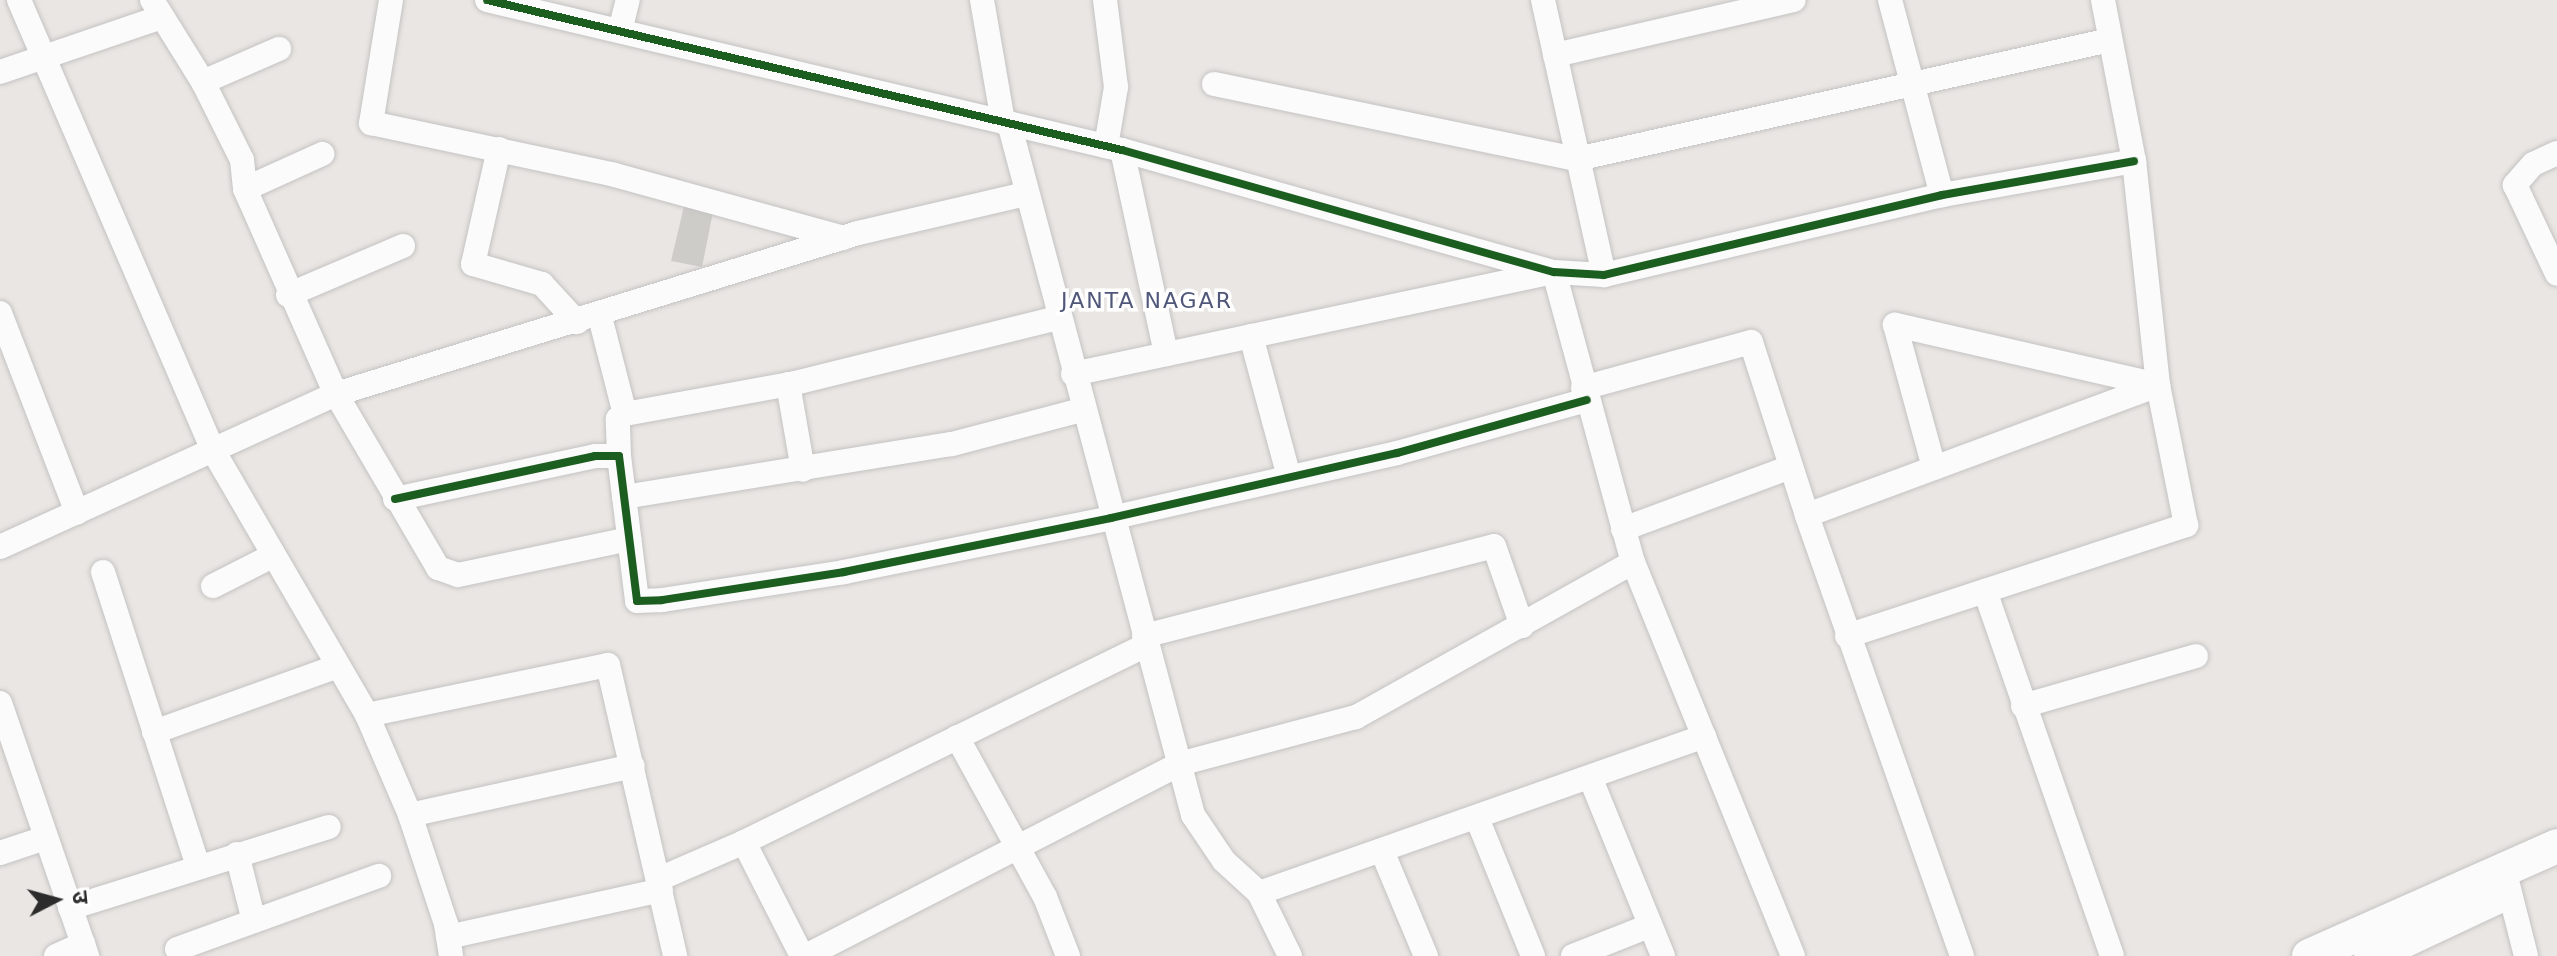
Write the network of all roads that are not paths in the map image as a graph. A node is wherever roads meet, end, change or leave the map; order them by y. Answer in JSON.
{"nodes":[{"id":1,"x":19,"y":0,"type":"edge"},
{"id":2,"x":391,"y":0,"type":"edge"},
{"id":3,"x":487,"y":0,"type":"edge"},
{"id":4,"x":628,"y":0,"type":"edge"},
{"id":5,"x":982,"y":0,"type":"edge"},
{"id":6,"x":1105,"y":0,"type":"edge"},
{"id":7,"x":1543,"y":0,"type":"edge"},
{"id":8,"x":1794,"y":0,"type":"edge"},
{"id":9,"x":1890,"y":0,"type":"edge"},
{"id":10,"x":2103,"y":0,"type":"edge"},
{"id":11,"x":521,"y":4,"type":"edge"},
{"id":12,"x":155,"y":9,"type":"edge"},
{"id":13,"x":620,"y":31,"type":"junction"},
{"id":14,"x":2110,"y":40,"type":"junction"},
{"id":15,"x":279,"y":49,"type":"dead end"},
{"id":16,"x":1555,"y":55,"type":"junction"},
{"id":17,"x":44,"y":57,"type":"junction"},
{"id":18,"x":0,"y":72,"type":"edge"},
{"id":19,"x":1915,"y":81,"type":"junction"},
{"id":20,"x":203,"y":82,"type":"junction"},
{"id":21,"x":1214,"y":84,"type":"dead end"},
{"id":22,"x":1006,"y":122,"type":"junction"},
{"id":23,"x":1114,"y":148,"type":"junction"},
{"id":24,"x":499,"y":149,"type":"junction"},
{"id":25,"x":2557,"y":153,"type":"edge"},
{"id":26,"x":322,"y":154,"type":"dead end"},
{"id":27,"x":1577,"y":159,"type":"junction"},
{"id":28,"x":2134,"y":161,"type":"junction"},
{"id":29,"x":245,"y":189,"type":"junction"},
{"id":30,"x":1026,"y":194,"type":"junction"},
{"id":31,"x":1942,"y":195,"type":"junction"},
{"id":32,"x":843,"y":238,"type":"junction"},
{"id":33,"x":403,"y":246,"type":"dead end"},
{"id":34,"x":2553,"y":258,"type":"edge"},
{"id":35,"x":1554,"y":272,"type":"junction"},
{"id":36,"x":1604,"y":275,"type":"junction"},
{"id":37,"x":288,"y":295,"type":"junction"},
{"id":38,"x":0,"y":313,"type":"edge"},
{"id":39,"x":593,"y":316,"type":"junction"},
{"id":40,"x":1057,"y":318,"type":"junction"},
{"id":41,"x":1251,"y":336,"type":"junction"},
{"id":42,"x":1166,"y":354,"type":"junction"},
{"id":43,"x":1073,"y":374,"type":"junction"},
{"id":44,"x":788,"y":384,"type":"junction"},
{"id":45,"x":2158,"y":385,"type":"junction"},
{"id":46,"x":336,"y":394,"type":"junction"},
{"id":47,"x":1585,"y":394,"type":"junction"},
{"id":48,"x":1082,"y":410,"type":"junction"},
{"id":49,"x":625,"y":414,"type":"junction"},
{"id":50,"x":214,"y":452,"type":"junction"},
{"id":51,"x":619,"y":456,"type":"junction"},
{"id":52,"x":1791,"y":467,"type":"junction"},
{"id":53,"x":1934,"y":468,"type":"junction"},
{"id":54,"x":803,"y":470,"type":"junction"},
{"id":55,"x":1289,"y":477,"type":"junction"},
{"id":56,"x":624,"y":497,"type":"junction"},
{"id":57,"x":395,"y":499,"type":"junction"},
{"id":58,"x":77,"y":513,"type":"junction"},
{"id":59,"x":1807,"y":515,"type":"junction"},
{"id":60,"x":1111,"y":518,"type":"junction"},
{"id":61,"x":1623,"y":529,"type":"junction"},
{"id":62,"x":629,"y":539,"type":"junction"},
{"id":63,"x":0,"y":547,"type":"edge"},
{"id":64,"x":274,"y":555,"type":"junction"},
{"id":65,"x":1633,"y":562,"type":"junction"},
{"id":66,"x":103,"y":572,"type":"dead end"},
{"id":67,"x":213,"y":586,"type":"dead end"},
{"id":68,"x":1985,"y":591,"type":"junction"},
{"id":69,"x":1522,"y":626,"type":"junction"},
{"id":70,"x":1847,"y":636,"type":"junction"},
{"id":71,"x":1145,"y":640,"type":"junction"},
{"id":72,"x":2196,"y":656,"type":"dead end"},
{"id":73,"x":338,"y":666,"type":"junction"},
{"id":74,"x":2023,"y":706,"type":"junction"},
{"id":75,"x":367,"y":715,"type":"junction"},
{"id":76,"x":2,"y":717,"type":"edge"},
{"id":77,"x":154,"y":732,"type":"junction"},
{"id":78,"x":1704,"y":736,"type":"junction"},
{"id":79,"x":957,"y":737,"type":"junction"},
{"id":80,"x":1179,"y":764,"type":"junction"},
{"id":81,"x":633,"y":766,"type":"junction"},
{"id":82,"x":1590,"y":777,"type":"junction"},
{"id":83,"x":410,"y":815,"type":"junction"},
{"id":84,"x":1477,"y":818,"type":"junction"},
{"id":85,"x":329,"y":827,"type":"dead end"},
{"id":86,"x":45,"y":838,"type":"junction"},
{"id":87,"x":744,"y":842,"type":"junction"},
{"id":88,"x":2557,"y":846,"type":"edge"},
{"id":89,"x":1015,"y":849,"type":"junction"},
{"id":90,"x":1382,"y":851,"type":"junction"},
{"id":91,"x":0,"y":853,"type":"edge"},
{"id":92,"x":237,"y":854,"type":"junction"},
{"id":93,"x":198,"y":866,"type":"junction"},
{"id":94,"x":2557,"y":870,"type":"edge"},
{"id":95,"x":379,"y":876,"type":"dead end"},
{"id":96,"x":2507,"y":880,"type":"junction"},
{"id":97,"x":660,"y":884,"type":"junction"},
{"id":98,"x":1259,"y":893,"type":"junction"},
{"id":99,"x":70,"y":908,"type":"junction"},
{"id":100,"x":254,"y":921,"type":"junction"},
{"id":101,"x":1649,"y":926,"type":"junction"},
{"id":102,"x":450,"y":946,"type":"edge"},
{"id":103,"x":177,"y":949,"type":"dead end"},
{"id":104,"x":85,"y":950,"type":"edge"},
{"id":105,"x":56,"y":956,"type":"edge"},
{"id":106,"x":675,"y":956,"type":"edge"},
{"id":107,"x":804,"y":956,"type":"edge"},
{"id":108,"x":1068,"y":956,"type":"edge"},
{"id":109,"x":1290,"y":956,"type":"edge"},
{"id":110,"x":1426,"y":956,"type":"edge"},
{"id":111,"x":1533,"y":956,"type":"edge"},
{"id":112,"x":1573,"y":956,"type":"edge"},
{"id":113,"x":1663,"y":956,"type":"edge"},
{"id":114,"x":1793,"y":956,"type":"edge"},
{"id":115,"x":1962,"y":956,"type":"edge"},
{"id":116,"x":2112,"y":956,"type":"edge"},
{"id":117,"x":2309,"y":956,"type":"edge"},
{"id":118,"x":2371,"y":956,"type":"edge"},
{"id":119,"x":2526,"y":956,"type":"edge"}],
"edges":[{"from":1,"to":17,"type":"street"},
{"from":2,"to":24,"type":"street"},
{"from":3,"to":11,"type":"street"},
{"from":4,"to":13,"type":"street"},
{"from":5,"to":22,"type":"street"},
{"from":6,"to":23,"type":"street"},
{"from":7,"to":16,"type":"street"},
{"from":8,"to":16,"type":"street"},
{"from":9,"to":19,"type":"street"},
{"from":10,"to":14,"type":"street"},
{"from":11,"to":13,"type":"street"},
{"from":12,"to":17,"type":"street"},
{"from":12,"to":20,"type":"street"},
{"from":13,"to":22,"type":"street"},
{"from":14,"to":19,"type":"street"},
{"from":14,"to":28,"type":"street"},
{"from":15,"to":20,"type":"street"},
{"from":16,"to":27,"type":"street"},
{"from":17,"to":18,"type":"street"},
{"from":17,"to":50,"type":"street"},
{"from":19,"to":27,"type":"street"},
{"from":19,"to":31,"type":"street"},
{"from":20,"to":29,"type":"street"},
{"from":21,"to":27,"type":"street"},
{"from":22,"to":23,"type":"street"},
{"from":22,"to":30,"type":"street"},
{"from":23,"to":35,"type":"street"},
{"from":23,"to":42,"type":"street"},
{"from":24,"to":32,"type":"street"},
{"from":24,"to":39,"type":"street"},
{"from":25,"to":34,"type":"street"},
{"from":26,"to":29,"type":"street"},
{"from":27,"to":36,"type":"street"},
{"from":28,"to":31,"type":"street"},
{"from":28,"to":45,"type":"street"},
{"from":29,"to":37,"type":"street"},
{"from":30,"to":32,"type":"street"},
{"from":30,"to":40,"type":"street"},
{"from":31,"to":36,"type":"street"},
{"from":32,"to":39,"type":"street"},
{"from":33,"to":37,"type":"street"},
{"from":35,"to":36,"type":"street"},
{"from":35,"to":41,"type":"street"},
{"from":35,"to":47,"type":"street"},
{"from":37,"to":46,"type":"street"},
{"from":38,"to":58,"type":"street"},
{"from":39,"to":46,"type":"street"},
{"from":39,"to":49,"type":"street"},
{"from":40,"to":43,"type":"street"},
{"from":40,"to":44,"type":"street"},
{"from":41,"to":42,"type":"street"},
{"from":41,"to":55,"type":"street"},
{"from":42,"to":43,"type":"street"},
{"from":43,"to":48,"type":"street"},
{"from":44,"to":49,"type":"street"},
{"from":44,"to":54,"type":"street"},
{"from":45,"to":53,"type":"street"},
{"from":45,"to":53,"type":"street"},
{"from":45,"to":68,"type":"street"},
{"from":46,"to":50,"type":"street"},
{"from":46,"to":57,"type":"street"},
{"from":47,"to":52,"type":"street"},
{"from":47,"to":55,"type":"street"},
{"from":47,"to":61,"type":"street"},
{"from":48,"to":54,"type":"street"},
{"from":48,"to":60,"type":"street"},
{"from":49,"to":51,"type":"street"},
{"from":50,"to":58,"type":"street"},
{"from":50,"to":64,"type":"street"},
{"from":51,"to":56,"type":"street"},
{"from":51,"to":57,"type":"street"},
{"from":52,"to":59,"type":"street"},
{"from":52,"to":61,"type":"street"},
{"from":53,"to":59,"type":"street"},
{"from":54,"to":56,"type":"street"},
{"from":55,"to":60,"type":"street"},
{"from":56,"to":62,"type":"street"},
{"from":57,"to":62,"type":"street"},
{"from":58,"to":63,"type":"street"},
{"from":59,"to":70,"type":"street"},
{"from":60,"to":62,"type":"street"},
{"from":60,"to":71,"type":"street"},
{"from":61,"to":65,"type":"street"},
{"from":64,"to":67,"type":"street"},
{"from":64,"to":73,"type":"street"},
{"from":65,"to":69,"type":"street"},
{"from":65,"to":78,"type":"street"},
{"from":66,"to":77,"type":"street"},
{"from":68,"to":70,"type":"street"},
{"from":68,"to":74,"type":"street"},
{"from":69,"to":71,"type":"street"},
{"from":69,"to":80,"type":"street"},
{"from":70,"to":115,"type":"street"},
{"from":71,"to":79,"type":"street"},
{"from":71,"to":80,"type":"street"},
{"from":72,"to":74,"type":"street"},
{"from":73,"to":75,"type":"street"},
{"from":73,"to":77,"type":"street"},
{"from":74,"to":116,"type":"street"},
{"from":75,"to":81,"type":"street"},
{"from":75,"to":83,"type":"street"},
{"from":76,"to":86,"type":"street"},
{"from":77,"to":93,"type":"street"},
{"from":78,"to":82,"type":"street"},
{"from":78,"to":114,"type":"street"},
{"from":79,"to":87,"type":"street"},
{"from":79,"to":89,"type":"street"},
{"from":80,"to":89,"type":"street"},
{"from":80,"to":98,"type":"street"},
{"from":81,"to":83,"type":"street"},
{"from":81,"to":97,"type":"street"},
{"from":82,"to":84,"type":"street"},
{"from":82,"to":101,"type":"street"},
{"from":83,"to":102,"type":"street"},
{"from":84,"to":90,"type":"street"},
{"from":84,"to":111,"type":"street"},
{"from":85,"to":92,"type":"street"},
{"from":86,"to":91,"type":"street"},
{"from":86,"to":99,"type":"street"},
{"from":87,"to":97,"type":"street"},
{"from":87,"to":107,"type":"street"},
{"from":88,"to":96,"type":"street"},
{"from":89,"to":107,"type":"street"},
{"from":89,"to":108,"type":"street"},
{"from":90,"to":98,"type":"street"},
{"from":90,"to":110,"type":"street"},
{"from":92,"to":93,"type":"street"},
{"from":92,"to":100,"type":"street"},
{"from":93,"to":99,"type":"street"},
{"from":94,"to":96,"type":"street"},
{"from":95,"to":100,"type":"street"},
{"from":96,"to":117,"type":"street"},
{"from":96,"to":118,"type":"street"},
{"from":96,"to":119,"type":"street"},
{"from":97,"to":102,"type":"street"},
{"from":97,"to":106,"type":"street"},
{"from":98,"to":109,"type":"street"},
{"from":99,"to":104,"type":"street"},
{"from":100,"to":103,"type":"street"},
{"from":101,"to":112,"type":"street"},
{"from":101,"to":113,"type":"street"},
{"from":104,"to":105,"type":"street"}]}
